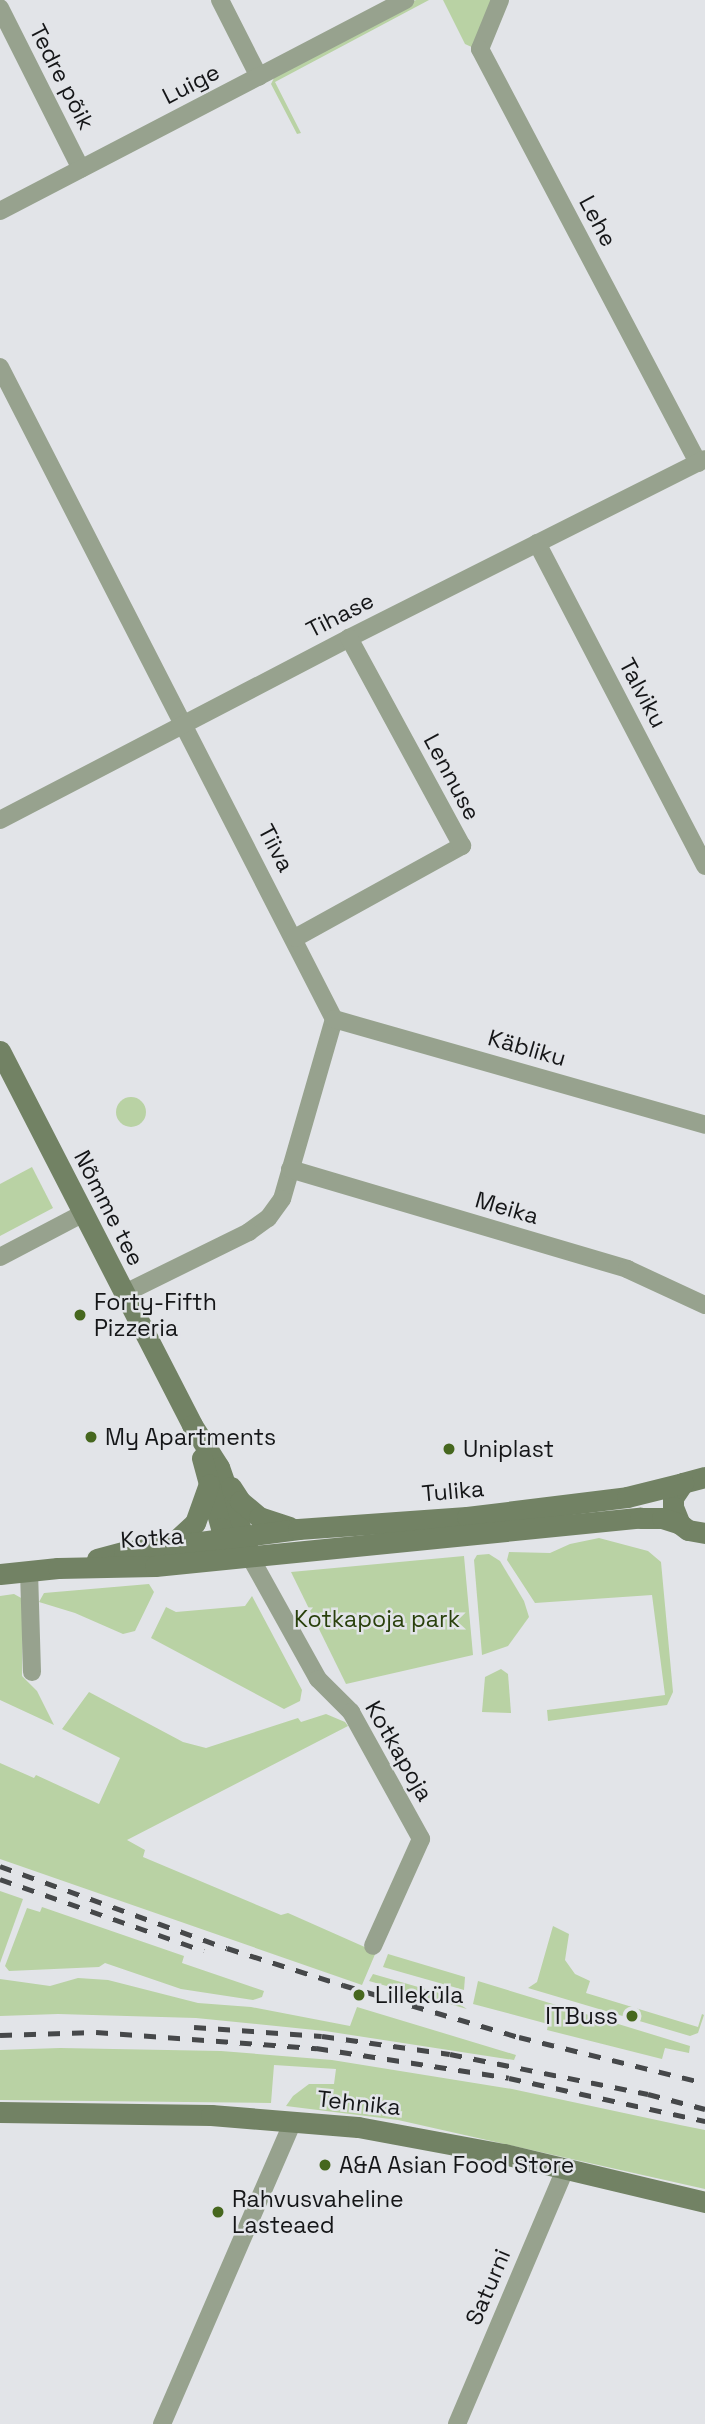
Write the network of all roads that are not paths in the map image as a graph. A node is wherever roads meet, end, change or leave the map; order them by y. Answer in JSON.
{"nodes":[{"id":1,"x":220,"y":0,"type":"edge"},
{"id":2,"x":405,"y":0,"type":"edge"},
{"id":3,"x":500,"y":0,"type":"edge"},
{"id":4,"x":0,"y":8,"type":"edge"},
{"id":5,"x":260,"y":77,"type":"junction"},
{"id":6,"x":81,"y":169,"type":"junction"},
{"id":7,"x":0,"y":212,"type":"edge"},
{"id":8,"x":0,"y":368,"type":"edge"},
{"id":9,"x":701,"y":461,"type":"edge"},
{"id":10,"x":537,"y":543,"type":"junction"},
{"id":11,"x":349,"y":638,"type":"junction"},
{"id":12,"x":182,"y":724,"type":"junction"},
{"id":13,"x":0,"y":820,"type":"edge"},
{"id":14,"x":698,"y":834,"type":"edge"},
{"id":15,"x":705,"y":866,"type":"edge"},
{"id":16,"x":295,"y":938,"type":"junction"},
{"id":17,"x":334,"y":1018,"type":"junction"},
{"id":18,"x":0,"y":1051,"type":"edge"},
{"id":19,"x":705,"y":1125,"type":"edge"},
{"id":20,"x":290,"y":1169,"type":"junction"},
{"id":21,"x":82,"y":1214,"type":"junction"},
{"id":22,"x":0,"y":1257,"type":"edge"},
{"id":23,"x":123,"y":1294,"type":"junction"},
{"id":24,"x":705,"y":1305,"type":"edge"},
{"id":25,"x":214,"y":1475,"type":"junction"},
{"id":26,"x":705,"y":1477,"type":"edge"},
{"id":27,"x":683,"y":1483,"type":"junction"},
{"id":28,"x":680,"y":1524,"type":"junction"},
{"id":29,"x":298,"y":1529,"type":"junction"},
{"id":30,"x":404,"y":1532,"type":"junction"},
{"id":31,"x":705,"y":1533,"type":"edge"},
{"id":32,"x":240,"y":1544,"type":"junction"},
{"id":33,"x":170,"y":1546,"type":"junction"},
{"id":34,"x":58,"y":1568,"type":"junction"},
{"id":35,"x":29,"y":1571,"type":"junction"},
{"id":36,"x":0,"y":1574,"type":"edge"},
{"id":37,"x":32,"y":1672,"type":"dead end"},
{"id":38,"x":373,"y":1946,"type":"dead end"},
{"id":39,"x":0,"y":2112,"type":"edge"},
{"id":40,"x":292,"y":2123,"type":"junction"},
{"id":41,"x":565,"y":2170,"type":"junction"},
{"id":42,"x":705,"y":2203,"type":"edge"},
{"id":43,"x":162,"y":2424,"type":"edge"},
{"id":44,"x":457,"y":2424,"type":"edge"}],
"edges":[{"from":1,"to":5,"type":"street"},
{"from":2,"to":5,"type":"street","name":"Luige"},
{"from":3,"to":9,"type":"street","name":"Lehe"},
{"from":4,"to":6,"type":"street","name":"Tedre põik"},
{"from":5,"to":6,"type":"street","name":"Luige"},
{"from":6,"to":7,"type":"street","name":"Luige"},
{"from":8,"to":12,"type":"street","name":"Tiiva"},
{"from":9,"to":10,"type":"street","name":"Tihase"},
{"from":10,"to":11,"type":"street","name":"Tihase"},
{"from":10,"to":14,"type":"street","name":"Talviku"},
{"from":11,"to":12,"type":"street","name":"Tihase"},
{"from":11,"to":16,"type":"street","name":"Lennuse"},
{"from":12,"to":13,"type":"street","name":"Tihase"},
{"from":12,"to":16,"type":"street","name":"Tiiva"},
{"from":14,"to":15,"type":"street","name":"Talviku"},
{"from":16,"to":17,"type":"street","name":"Tiiva"},
{"from":17,"to":19,"type":"street","name":"Käbliku"},
{"from":17,"to":20,"type":"street"},
{"from":18,"to":21,"type":"street","name":"Nõmme tee"},
{"from":20,"to":23,"type":"street"},
{"from":20,"to":24,"type":"street","name":"Meika"},
{"from":21,"to":22,"type":"street"},
{"from":21,"to":23,"type":"street","name":"Nõmme tee"},
{"from":23,"to":25,"type":"street","name":"Nõmme tee"},
{"from":25,"to":29,"type":"street"},
{"from":25,"to":32,"type":"street","name":"Nõmme tee"},
{"from":25,"to":33,"type":"street"},
{"from":26,"to":27,"type":"street","name":"Tulika"},
{"from":27,"to":28,"type":"street"},
{"from":27,"to":30,"type":"street","name":"Tulika"},
{"from":28,"to":30,"type":"street","name":"Tulika"},
{"from":28,"to":31,"type":"street","name":"Tulika"},
{"from":29,"to":30,"type":"street","name":"Tulika"},
{"from":29,"to":32,"type":"street","name":"Tulika"},
{"from":30,"to":32,"type":"street","name":"Tulika"},
{"from":32,"to":33,"type":"street","name":"Kotka"},
{"from":32,"to":34,"type":"street","name":"Kotka"},
{"from":32,"to":38,"type":"street","name":"Kotkapoja"},
{"from":33,"to":34,"type":"street","name":"Kotka"},
{"from":34,"to":35,"type":"street","name":"Kotka"},
{"from":35,"to":36,"type":"street","name":"Kotka"},
{"from":35,"to":37,"type":"street"},
{"from":39,"to":40,"type":"street","name":"Tehnika"},
{"from":40,"to":41,"type":"street","name":"Tehnika"},
{"from":40,"to":43,"type":"street"},
{"from":41,"to":42,"type":"street","name":"Tehnika"},
{"from":41,"to":44,"type":"street","name":"Saturni"}]}
